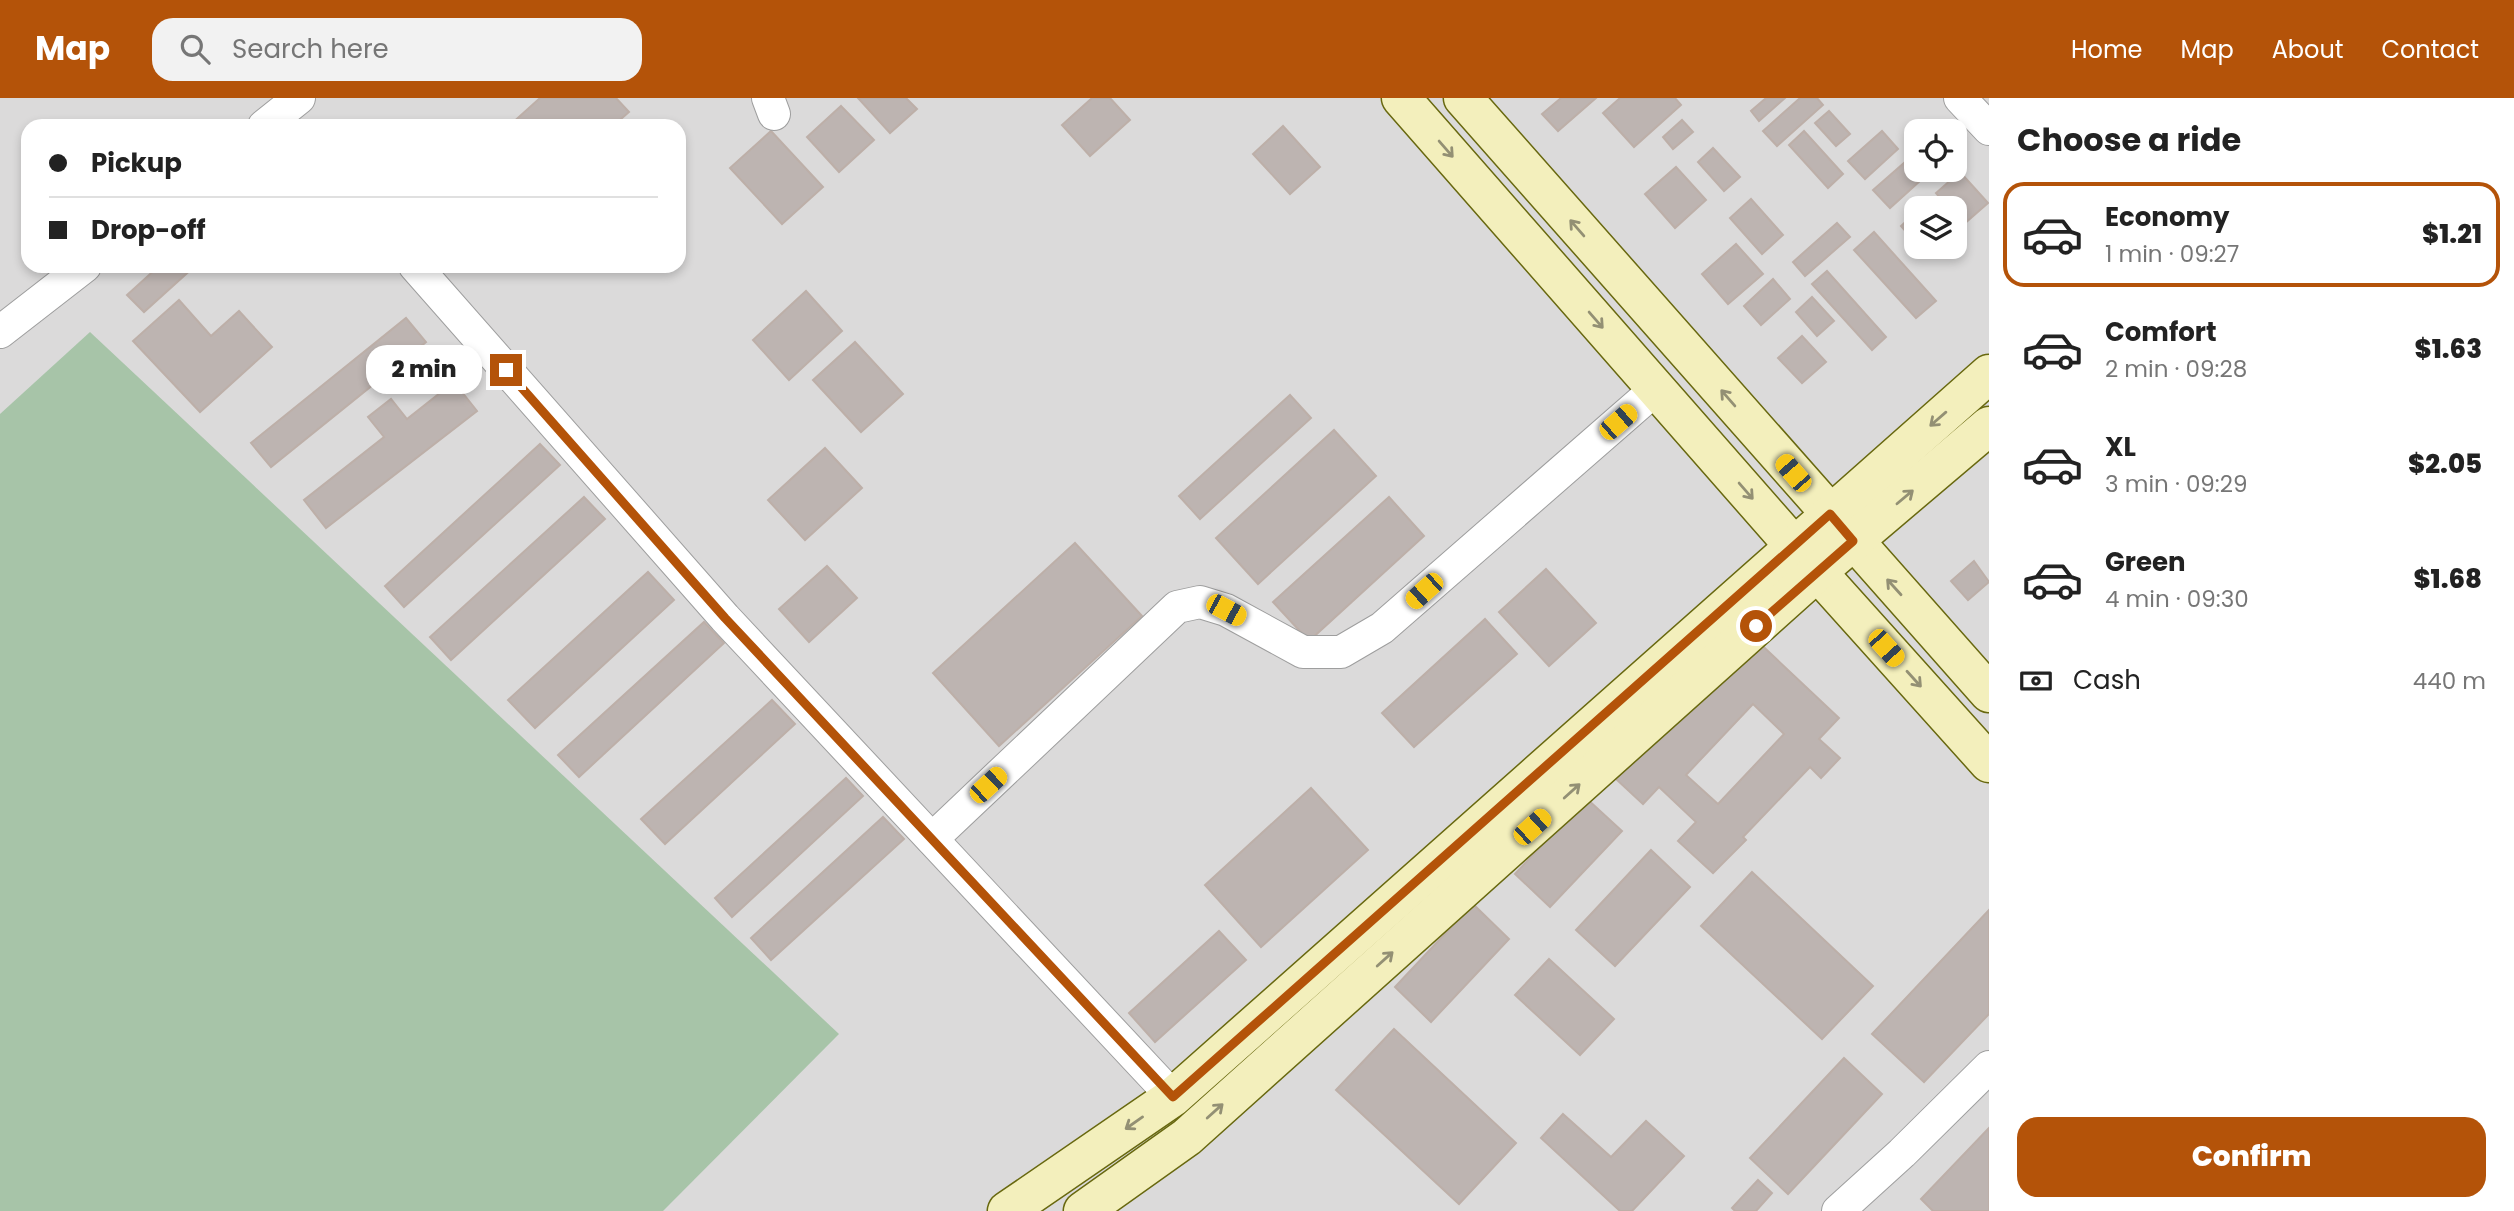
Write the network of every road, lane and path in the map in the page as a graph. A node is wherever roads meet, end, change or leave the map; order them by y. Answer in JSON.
{"nodes":[{"id":1,"x":1401,"y":98,"type":"edge"},
{"id":2,"x":1463,"y":98,"type":"edge"},
{"id":3,"x":1960,"y":98,"type":"edge"},
{"id":4,"x":1989,"y":129,"type":"edge"},
{"id":5,"x":76,"y":273,"type":"edge"},
{"id":6,"x":421,"y":273,"type":"edge"},
{"id":7,"x":0,"y":332,"type":"edge"},
{"id":8,"x":1989,"y":374,"type":"edge"},
{"id":9,"x":1656,"y":389,"type":"junction"},
{"id":10,"x":1989,"y":426,"type":"edge"},
{"id":11,"x":1841,"y":528,"type":"junction"},
{"id":12,"x":1805,"y":559,"type":"junction"},
{"id":13,"x":1989,"y":693,"type":"edge"},
{"id":14,"x":1989,"y":763,"type":"edge"},
{"id":15,"x":932,"y":839,"type":"junction"},
{"id":16,"x":1989,"y":1067,"type":"edge"},
{"id":17,"x":1173,"y":1097,"type":"junction"},
{"id":18,"x":1007,"y":1211,"type":"edge"},
{"id":19,"x":1083,"y":1211,"type":"edge"},
{"id":20,"x":1838,"y":1211,"type":"edge"}],
"edges":[{"from":1,"to":9,"type":"street","one_way":true},
{"from":11,"to":2,"type":"street","one_way":true},
{"from":3,"to":4,"type":"street"},
{"from":5,"to":7,"type":"street"},
{"from":6,"to":15,"type":"street"},
{"from":8,"to":11,"type":"street","one_way":true},
{"from":9,"to":12,"type":"street","one_way":true},
{"from":9,"to":15,"type":"street"},
{"from":11,"to":10,"type":"street","one_way":true},
{"from":11,"to":12,"type":"street"},
{"from":13,"to":11,"type":"street","one_way":true},
{"from":12,"to":14,"type":"street","one_way":true},
{"from":12,"to":17,"type":"street"},
{"from":19,"to":12,"type":"street","one_way":true},
{"from":15,"to":17,"type":"street"},
{"from":16,"to":20,"type":"street"},
{"from":17,"to":18,"type":"street","one_way":true}]}
